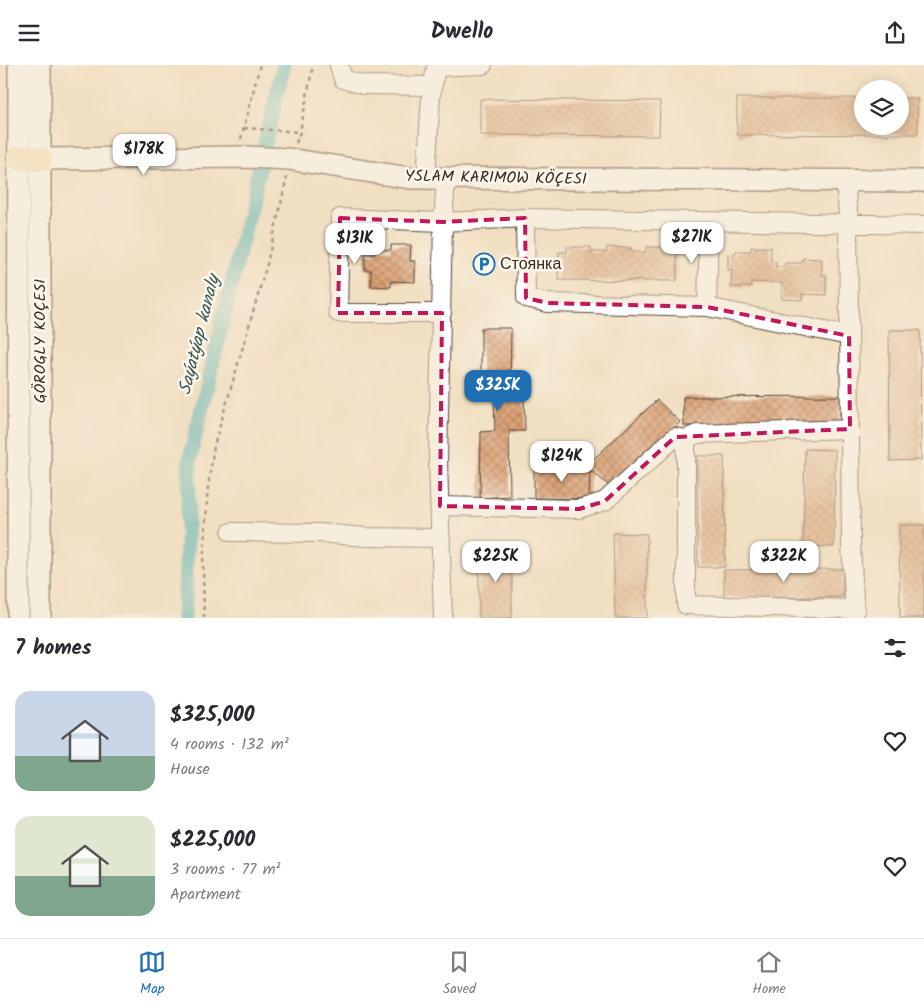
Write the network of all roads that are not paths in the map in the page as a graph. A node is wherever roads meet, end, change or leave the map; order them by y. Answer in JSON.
{"nodes":[{"id":1,"x":19,"y":65,"type":"edge"},
{"id":2,"x":40,"y":65,"type":"edge"},
{"id":3,"x":339,"y":65,"type":"edge"},
{"id":4,"x":483,"y":65,"type":"edge"},
{"id":5,"x":436,"y":66,"type":"edge"},
{"id":6,"x":432,"y":86,"type":"junction"},
{"id":7,"x":29,"y":159,"type":"junction"},
{"id":8,"x":436,"y":179,"type":"junction"},
{"id":9,"x":845,"y":181,"type":"junction"},
{"id":10,"x":924,"y":181,"type":"edge"},
{"id":11,"x":525,"y":218,"type":"junction"},
{"id":12,"x":443,"y":222,"type":"junction"},
{"id":13,"x":709,"y":222,"type":"junction"},
{"id":14,"x":848,"y":224,"type":"junction"},
{"id":15,"x":924,"y":225,"type":"edge"},
{"id":16,"x":707,"y":307,"type":"junction"},
{"id":17,"x":442,"y":313,"type":"junction"},
{"id":18,"x":849,"y":335,"type":"junction"},
{"id":19,"x":850,"y":429,"type":"junction"},
{"id":20,"x":686,"y":439,"type":"junction"},
{"id":21,"x":440,"y":506,"type":"junction"},
{"id":22,"x":231,"y":532,"type":"dead end"},
{"id":23,"x":441,"y":538,"type":"junction"},
{"id":24,"x":855,"y":614,"type":"edge"},
{"id":25,"x":18,"y":618,"type":"edge"},
{"id":26,"x":40,"y":618,"type":"edge"},
{"id":27,"x":444,"y":618,"type":"edge"}],
"edges":[{"from":1,"to":7,"type":"street","name":"GÖROGLY KOÇESI"},
{"from":2,"to":7,"type":"street","name":"GÖROGLY KOÇESI"},
{"from":3,"to":6,"type":"street"},
{"from":4,"to":5,"type":"street"},
{"from":5,"to":6,"type":"street"},
{"from":6,"to":8,"type":"street"},
{"from":7,"to":8,"type":"street","name":"YSLAM KARIMOW KÖÇESI"},
{"from":7,"to":25,"type":"street","name":"GÖROGLY KOÇESI"},
{"from":7,"to":26,"type":"street","name":"GÖROGLY KOÇESI"},
{"from":8,"to":9,"type":"street","name":"YSLAM KARIMOW KÖÇESI"},
{"from":8,"to":12,"type":"street"},
{"from":9,"to":10,"type":"street","name":"YSLAM KARIMOW KÖÇESI"},
{"from":9,"to":14,"type":"street"},
{"from":11,"to":12,"type":"street"},
{"from":11,"to":13,"type":"street"},
{"from":11,"to":16,"type":"street"},
{"from":12,"to":17,"type":"street"},
{"from":12,"to":17,"type":"street"},
{"from":13,"to":14,"type":"street"},
{"from":13,"to":16,"type":"street"},
{"from":14,"to":15,"type":"street"},
{"from":14,"to":18,"type":"street"},
{"from":16,"to":18,"type":"street"},
{"from":17,"to":21,"type":"street"},
{"from":18,"to":19,"type":"street"},
{"from":19,"to":20,"type":"street"},
{"from":19,"to":24,"type":"street"},
{"from":20,"to":21,"type":"street"},
{"from":20,"to":24,"type":"street"},
{"from":21,"to":23,"type":"street"},
{"from":22,"to":23,"type":"street"},
{"from":23,"to":27,"type":"street"}]}
